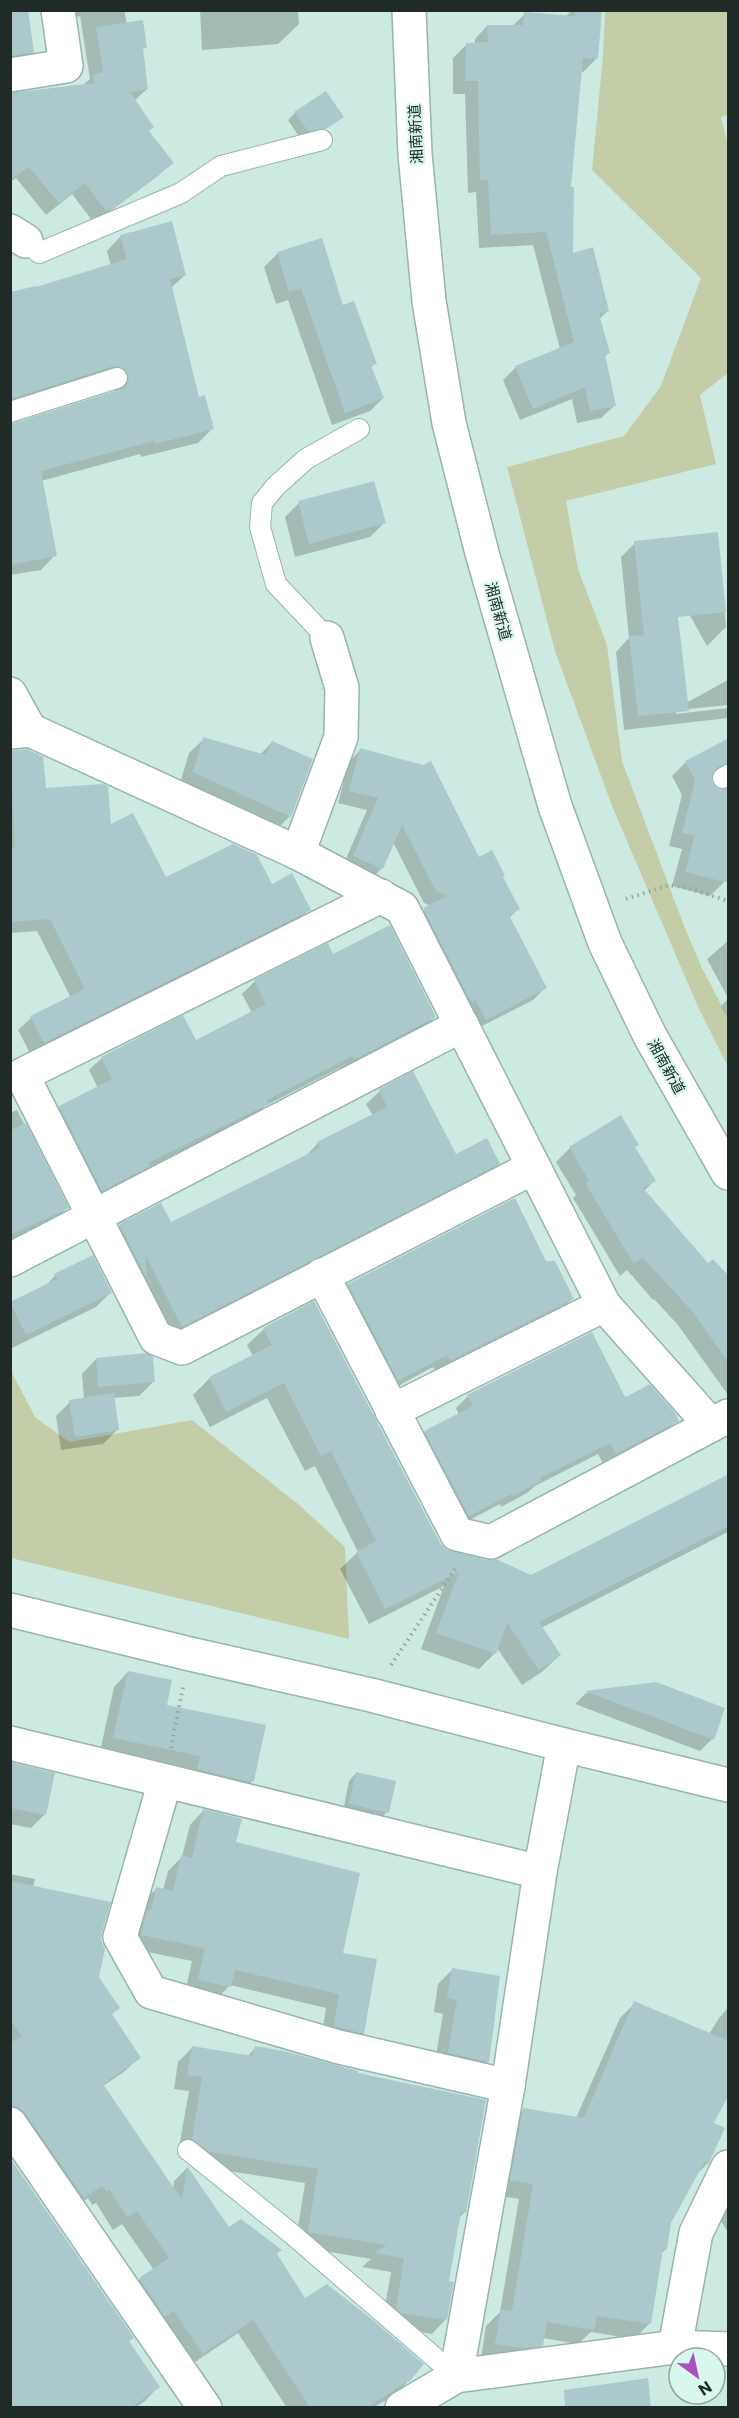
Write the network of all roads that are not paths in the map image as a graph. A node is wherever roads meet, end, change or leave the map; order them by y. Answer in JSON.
{"nodes":[{"id":1,"x":58,"y":10,"type":"edge"},
{"id":2,"x":410,"y":10,"type":"edge"},
{"id":3,"x":10,"y":75,"type":"edge"},
{"id":4,"x":322,"y":140,"type":"dead end"},
{"id":5,"x":18,"y":236,"type":"edge"},
{"id":6,"x":117,"y":378,"type":"dead end"},
{"id":7,"x":10,"y":412,"type":"edge"},
{"id":8,"x":358,"y":429,"type":"dead end"},
{"id":9,"x":327,"y":638,"type":"joint"},
{"id":10,"x":10,"y":694,"type":"edge"},
{"id":11,"x":20,"y":731,"type":"edge"},
{"id":12,"x":298,"y":853,"type":"junction"},
{"id":13,"x":381,"y":896,"type":"junction"},
{"id":14,"x":462,"y":1025,"type":"junction"},
{"id":15,"x":534,"y":1167,"type":"junction"},
{"id":16,"x":729,"y":1173,"type":"edge"},
{"id":17,"x":94,"y":1217,"type":"junction"},
{"id":18,"x":10,"y":1260,"type":"edge"},
{"id":19,"x":322,"y":1275,"type":"junction"},
{"id":20,"x":604,"y":1305,"type":"junction"},
{"id":21,"x":392,"y":1411,"type":"junction"},
{"id":22,"x":720,"y":1421,"type":"edge"},
{"id":23,"x":10,"y":1610,"type":"edge"},
{"id":24,"x":10,"y":1743,"type":"edge"},
{"id":25,"x":564,"y":1745,"type":"junction"},
{"id":26,"x":165,"y":1781,"type":"junction"},
{"id":27,"x":729,"y":1785,"type":"edge"},
{"id":28,"x":540,"y":1872,"type":"junction"},
{"id":29,"x":508,"y":2086,"type":"junction"},
{"id":30,"x":10,"y":2124,"type":"edge"},
{"id":31,"x":188,"y":2150,"type":"dead end"},
{"id":32,"x":729,"y":2168,"type":"edge"},
{"id":33,"x":675,"y":2346,"type":"edge"},
{"id":34,"x":667,"y":2348,"type":"edge"},
{"id":35,"x":456,"y":2376,"type":"junction"},
{"id":36,"x":205,"y":2408,"type":"edge"},
{"id":37,"x":402,"y":2408,"type":"edge"}],
"edges":[{"from":1,"to":3,"type":"street"},
{"from":2,"to":16,"type":"street","name":"湘南新道"},
{"from":4,"to":5,"type":"lane"},
{"from":6,"to":7,"type":"lane"},
{"from":8,"to":9,"type":"lane"},
{"from":9,"to":12,"type":"street"},
{"from":10,"to":11,"type":"street"},
{"from":11,"to":12,"type":"street"},
{"from":12,"to":13,"type":"street"},
{"from":13,"to":14,"type":"street"},
{"from":13,"to":17,"type":"street"},
{"from":14,"to":15,"type":"street"},
{"from":14,"to":17,"type":"street"},
{"from":15,"to":19,"type":"street"},
{"from":15,"to":20,"type":"street"},
{"from":17,"to":18,"type":"street"},
{"from":17,"to":19,"type":"street"},
{"from":19,"to":21,"type":"street"},
{"from":20,"to":21,"type":"street"},
{"from":20,"to":22,"type":"street"},
{"from":21,"to":22,"type":"street"},
{"from":23,"to":25,"type":"street"},
{"from":24,"to":26,"type":"street"},
{"from":25,"to":27,"type":"street"},
{"from":25,"to":28,"type":"street"},
{"from":26,"to":28,"type":"street"},
{"from":26,"to":29,"type":"street"},
{"from":28,"to":29,"type":"street"},
{"from":29,"to":35,"type":"street"},
{"from":30,"to":36,"type":"street"},
{"from":31,"to":35,"type":"lane"},
{"from":32,"to":33,"type":"street"},
{"from":34,"to":35,"type":"street"},
{"from":35,"to":37,"type":"street"}]}
